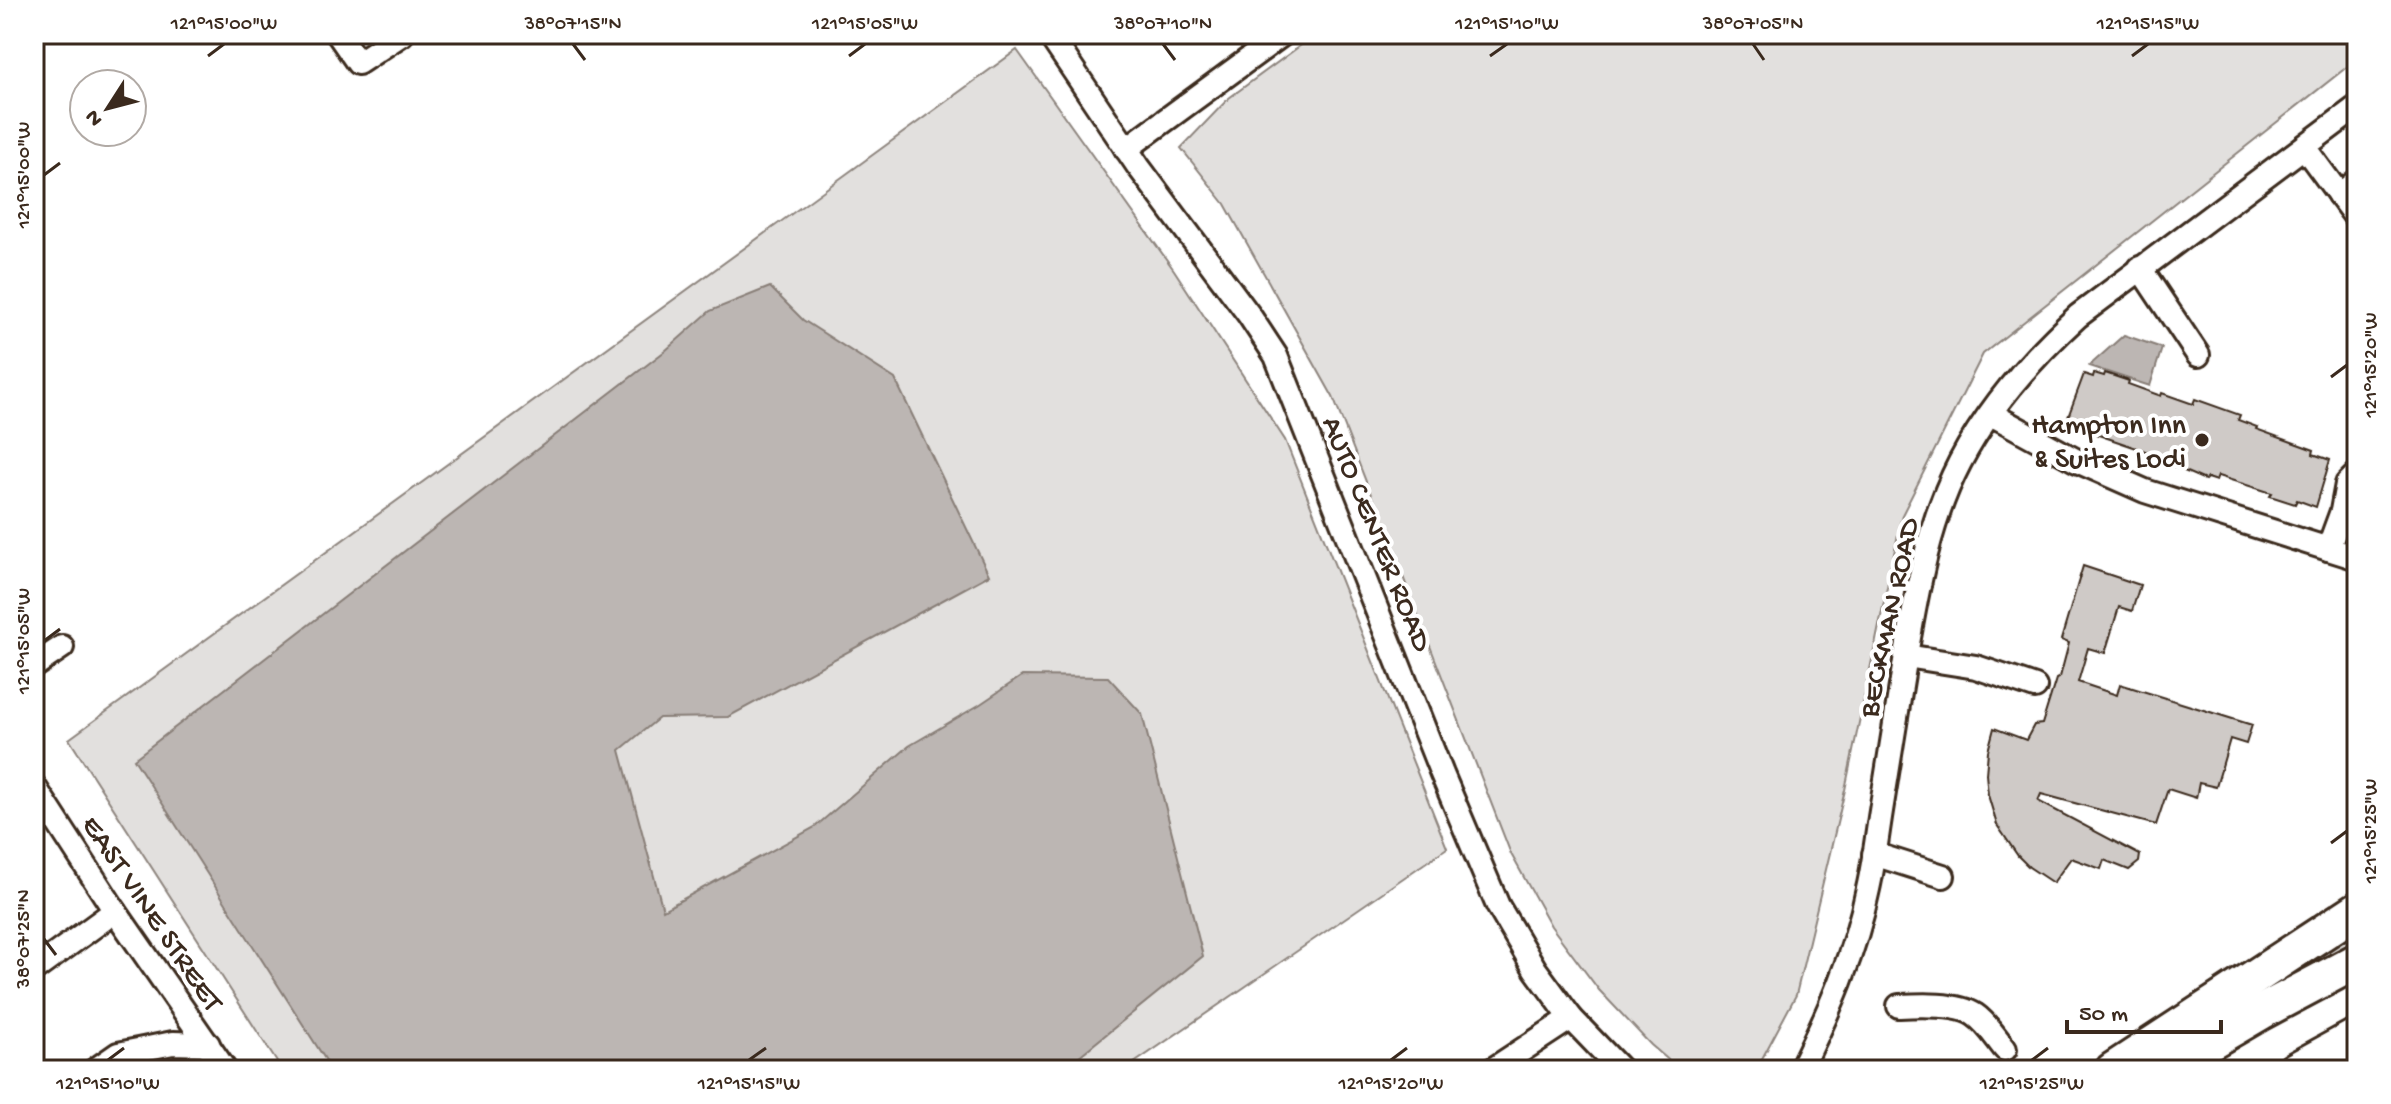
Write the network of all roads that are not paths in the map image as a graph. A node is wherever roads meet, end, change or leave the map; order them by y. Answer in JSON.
{"nodes":[{"id":1,"x":338,"y":34,"type":"edge"},
{"id":2,"x":402,"y":34,"type":"edge"},
{"id":3,"x":1049,"y":34,"type":"edge"},
{"id":4,"x":1283,"y":34,"type":"edge"},
{"id":5,"x":2357,"y":107,"type":"edge"},
{"id":6,"x":2304,"y":147,"type":"junction"},
{"id":7,"x":1126,"y":149,"type":"junction"},
{"id":8,"x":2348,"y":188,"type":"edge"},
{"id":9,"x":2357,"y":219,"type":"edge"},
{"id":10,"x":2140,"y":268,"type":"junction"},
{"id":11,"x":2198,"y":355,"type":"dead end"},
{"id":12,"x":1991,"y":414,"type":"junction"},
{"id":13,"x":2357,"y":474,"type":"edge"},
{"id":14,"x":2350,"y":513,"type":"edge"},
{"id":15,"x":2328,"y":549,"type":"junction"},
{"id":16,"x":2357,"y":558,"type":"edge"},
{"id":17,"x":62,"y":647,"type":"dead end"},
{"id":18,"x":1906,"y":656,"type":"junction"},
{"id":19,"x":34,"y":666,"type":"edge"},
{"id":20,"x":2035,"y":687,"type":"dead end"},
{"id":21,"x":34,"y":786,"type":"edge"},
{"id":22,"x":1874,"y":854,"type":"junction"},
{"id":23,"x":1943,"y":876,"type":"dead end"},
{"id":24,"x":2357,"y":910,"type":"edge"},
{"id":25,"x":115,"y":911,"type":"junction"},
{"id":26,"x":2357,"y":961,"type":"edge"},
{"id":27,"x":34,"y":970,"type":"edge"},
{"id":28,"x":1899,"y":1006,"type":"dead end"},
{"id":29,"x":1571,"y":1018,"type":"junction"},
{"id":30,"x":2357,"y":1036,"type":"edge"},
{"id":31,"x":208,"y":1044,"type":"junction"},
{"id":32,"x":2005,"y":1049,"type":"dead end"},
{"id":33,"x":95,"y":1070,"type":"edge"},
{"id":34,"x":225,"y":1070,"type":"edge"},
{"id":35,"x":1492,"y":1070,"type":"edge"},
{"id":36,"x":1621,"y":1070,"type":"edge"},
{"id":37,"x":1800,"y":1070,"type":"edge"},
{"id":38,"x":2113,"y":1070,"type":"edge"},
{"id":39,"x":2162,"y":1070,"type":"edge"},
{"id":40,"x":2295,"y":1070,"type":"edge"}],
"edges":[{"from":1,"to":2,"type":"street"},
{"from":3,"to":7,"type":"street","name":"AUTO CENTER ROAD"},
{"from":4,"to":7,"type":"street"},
{"from":5,"to":6,"type":"street","name":"BECKMAN ROAD"},
{"from":6,"to":8,"type":"street"},
{"from":6,"to":10,"type":"street","name":"BECKMAN ROAD"},
{"from":7,"to":29,"type":"street","name":"AUTO CENTER ROAD"},
{"from":8,"to":9,"type":"street"},
{"from":10,"to":11,"type":"street"},
{"from":10,"to":12,"type":"street","name":"BECKMAN ROAD"},
{"from":12,"to":15,"type":"street"},
{"from":12,"to":18,"type":"street","name":"BECKMAN ROAD"},
{"from":13,"to":14,"type":"street"},
{"from":14,"to":15,"type":"street"},
{"from":15,"to":16,"type":"street"},
{"from":17,"to":19,"type":"street"},
{"from":18,"to":20,"type":"street"},
{"from":18,"to":22,"type":"street","name":"BECKMAN ROAD"},
{"from":21,"to":25,"type":"street","name":"EAST VINE STREET"},
{"from":22,"to":23,"type":"street"},
{"from":22,"to":37,"type":"street","name":"BECKMAN ROAD"},
{"from":24,"to":38,"type":"highway"},
{"from":25,"to":27,"type":"street"},
{"from":25,"to":31,"type":"street","name":"EAST VINE STREET"},
{"from":26,"to":39,"type":"highway"},
{"from":28,"to":32,"type":"street"},
{"from":29,"to":35,"type":"street"},
{"from":29,"to":36,"type":"street","name":"AUTO CENTER ROAD"},
{"from":30,"to":40,"type":"highway"},
{"from":31,"to":33,"type":"street"},
{"from":31,"to":34,"type":"street","name":"EAST VINE STREET"}]}
